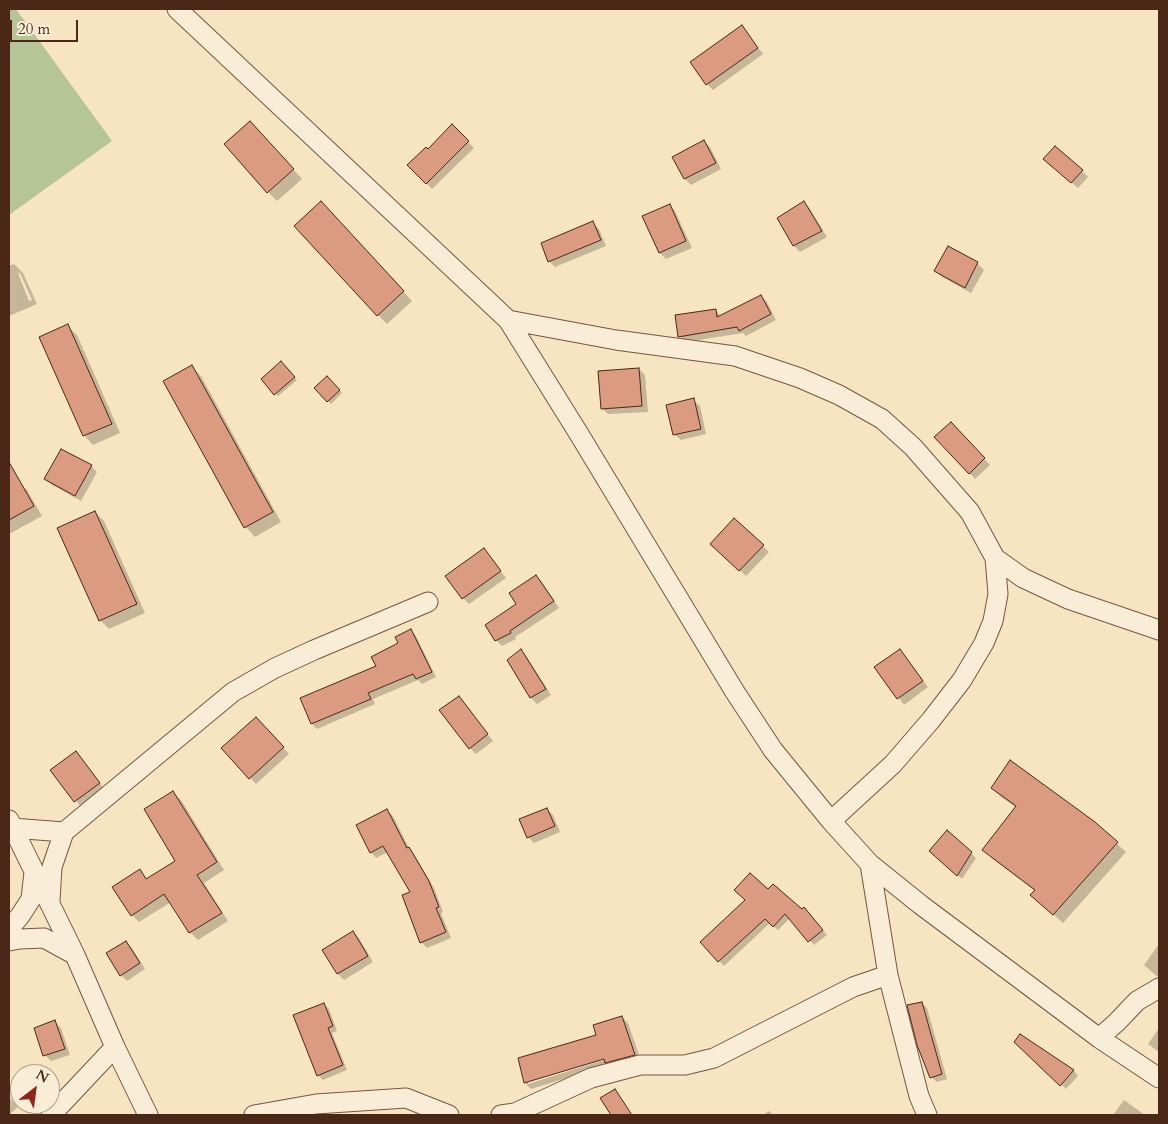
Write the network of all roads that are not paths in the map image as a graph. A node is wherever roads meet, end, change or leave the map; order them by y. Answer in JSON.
{"nodes":[{"id":1,"x":177,"y":9,"type":"edge"},
{"id":2,"x":508,"y":320,"type":"junction"},
{"id":3,"x":995,"y":558,"type":"junction"},
{"id":4,"x":428,"y":602,"type":"dead end"},
{"id":5,"x":1159,"y":630,"type":"edge"},
{"id":6,"x":831,"y":821,"type":"junction"},
{"id":7,"x":10,"y":824,"type":"edge"},
{"id":8,"x":64,"y":832,"type":"junction"},
{"id":9,"x":870,"y":864,"type":"junction"},
{"id":10,"x":34,"y":872,"type":"junction"},
{"id":11,"x":50,"y":903,"type":"junction"},
{"id":12,"x":9,"y":928,"type":"edge"},
{"id":13,"x":9,"y":941,"type":"edge"},
{"id":14,"x":76,"y":955,"type":"junction"},
{"id":15,"x":888,"y":974,"type":"junction"},
{"id":16,"x":1159,"y":988,"type":"edge"},
{"id":17,"x":1099,"y":1038,"type":"junction"},
{"id":18,"x":115,"y":1047,"type":"junction"},
{"id":19,"x":1159,"y":1078,"type":"edge"},
{"id":20,"x":51,"y":1115,"type":"edge"},
{"id":21,"x":148,"y":1115,"type":"edge"},
{"id":22,"x":254,"y":1115,"type":"edge"},
{"id":23,"x":449,"y":1115,"type":"edge"},
{"id":24,"x":501,"y":1115,"type":"edge"},
{"id":25,"x":927,"y":1115,"type":"edge"}],
"edges":[{"from":1,"to":2,"type":"street"},
{"from":2,"to":3,"type":"street"},
{"from":2,"to":6,"type":"street"},
{"from":3,"to":5,"type":"street"},
{"from":3,"to":6,"type":"street"},
{"from":4,"to":8,"type":"street"},
{"from":6,"to":9,"type":"street"},
{"from":7,"to":8,"type":"street"},
{"from":7,"to":10,"type":"street"},
{"from":8,"to":11,"type":"street"},
{"from":9,"to":15,"type":"street"},
{"from":9,"to":17,"type":"street"},
{"from":10,"to":11,"type":"street"},
{"from":10,"to":12,"type":"street"},
{"from":11,"to":14,"type":"street"},
{"from":13,"to":14,"type":"street"},
{"from":14,"to":18,"type":"street"},
{"from":15,"to":24,"type":"street"},
{"from":15,"to":25,"type":"street"},
{"from":16,"to":17,"type":"street"},
{"from":17,"to":19,"type":"street"},
{"from":18,"to":20,"type":"street"},
{"from":18,"to":21,"type":"street"},
{"from":22,"to":23,"type":"street"}]}
